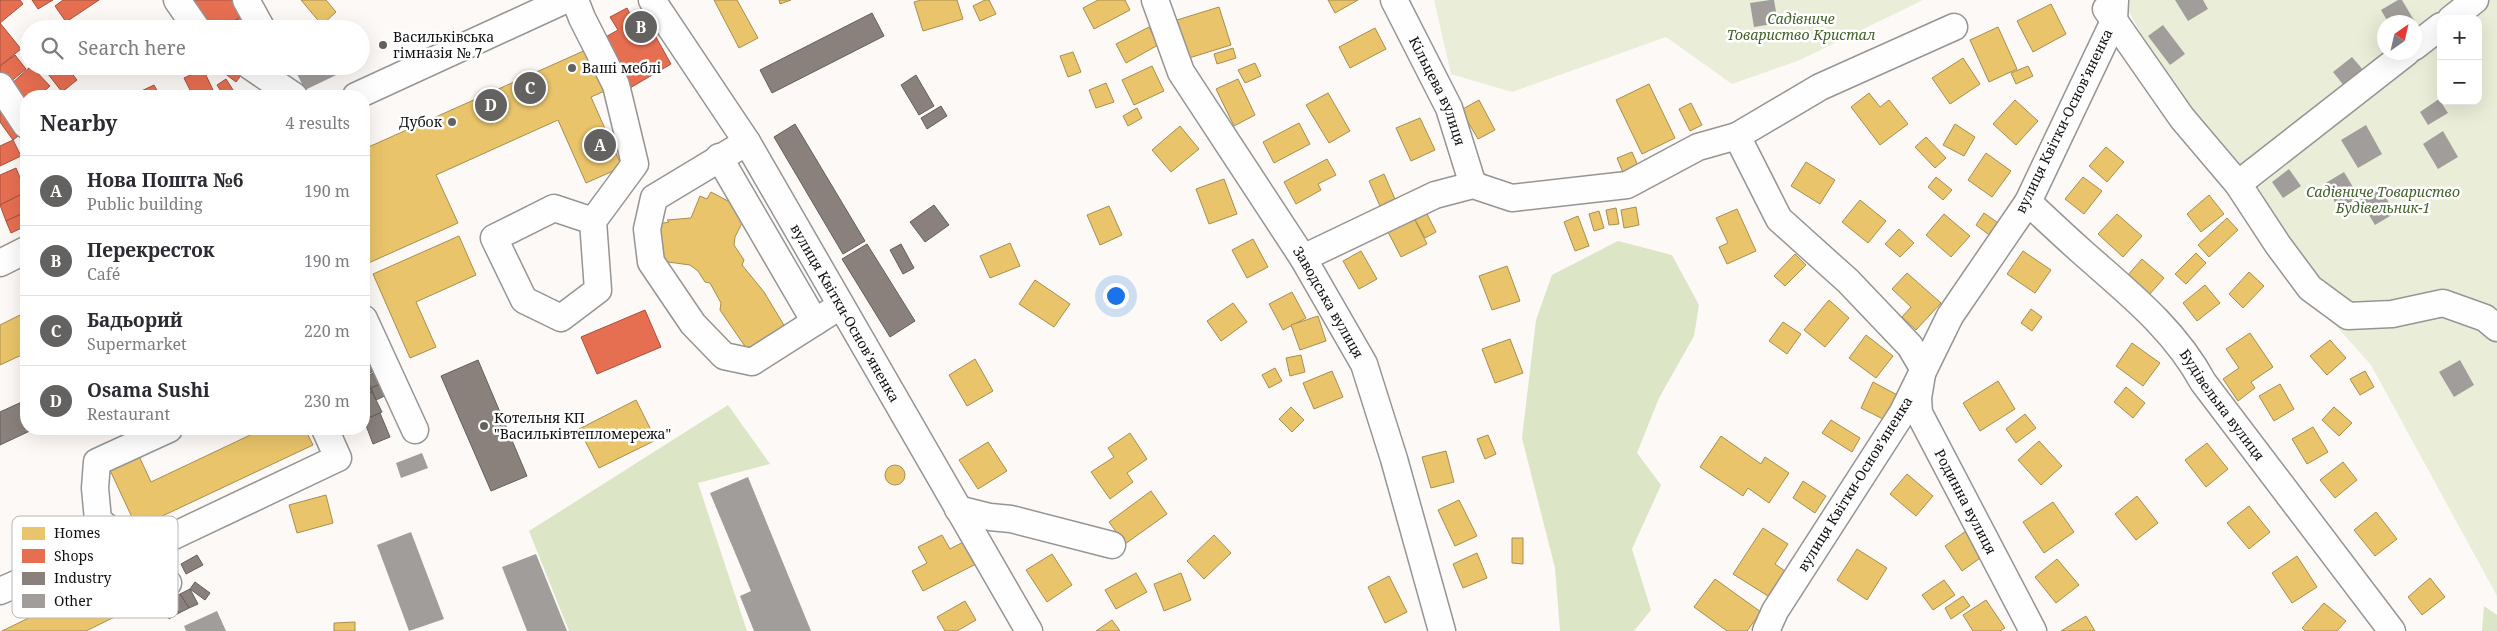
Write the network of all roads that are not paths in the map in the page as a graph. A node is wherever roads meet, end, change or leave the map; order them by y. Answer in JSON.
{"nodes":[{"id":1,"x":177,"y":0,"type":"edge"},
{"id":2,"x":246,"y":0,"type":"edge"},
{"id":3,"x":565,"y":0,"type":"edge"},
{"id":4,"x":575,"y":0,"type":"edge"},
{"id":5,"x":652,"y":0,"type":"edge"},
{"id":6,"x":1155,"y":0,"type":"edge"},
{"id":7,"x":1394,"y":0,"type":"edge"},
{"id":8,"x":2099,"y":0,"type":"edge"},
{"id":9,"x":2475,"y":0,"type":"edge"},
{"id":10,"x":2115,"y":10,"type":"edge"},
{"id":11,"x":2456,"y":15,"type":"edge"},
{"id":12,"x":191,"y":20,"type":"edge"},
{"id":13,"x":257,"y":20,"type":"edge"},
{"id":14,"x":1954,"y":27,"type":"dead end"},
{"id":15,"x":2437,"y":29,"type":"edge"},
{"id":16,"x":2422,"y":41,"type":"edge"},
{"id":17,"x":2397,"y":60,"type":"edge"},
{"id":18,"x":263,"y":75,"type":"edge"},
{"id":19,"x":289,"y":75,"type":"edge"},
{"id":20,"x":0,"y":86,"type":"edge"},
{"id":21,"x":285,"y":90,"type":"edge"},
{"id":22,"x":298,"y":90,"type":"edge"},
{"id":23,"x":369,"y":90,"type":"edge"},
{"id":24,"x":20,"y":116,"type":"edge"},
{"id":25,"x":1737,"y":136,"type":"junction"},
{"id":26,"x":747,"y":142,"type":"junction"},
{"id":27,"x":719,"y":157,"type":"junction"},
{"id":28,"x":2238,"y":184,"type":"junction"},
{"id":29,"x":1473,"y":185,"type":"junction"},
{"id":30,"x":2028,"y":202,"type":"junction"},
{"id":31,"x":593,"y":221,"type":"junction"},
{"id":32,"x":20,"y":253,"type":"edge"},
{"id":33,"x":1303,"y":258,"type":"junction"},
{"id":34,"x":0,"y":263,"type":"edge"},
{"id":35,"x":840,"y":306,"type":"junction"},
{"id":36,"x":814,"y":322,"type":"junction"},
{"id":37,"x":2497,"y":328,"type":"edge"},
{"id":38,"x":370,"y":332,"type":"edge"},
{"id":39,"x":1923,"y":368,"type":"junction"},
{"id":40,"x":415,"y":430,"type":"dead end"},
{"id":41,"x":155,"y":435,"type":"edge"},
{"id":42,"x":328,"y":435,"type":"edge"},
{"id":43,"x":958,"y":508,"type":"junction"},
{"id":44,"x":98,"y":516,"type":"edge"},
{"id":45,"x":178,"y":534,"type":"edge"},
{"id":46,"x":1112,"y":545,"type":"dead end"},
{"id":47,"x":12,"y":586,"type":"edge"},
{"id":48,"x":0,"y":591,"type":"edge"},
{"id":49,"x":1029,"y":631,"type":"edge"},
{"id":50,"x":1442,"y":631,"type":"edge"},
{"id":51,"x":1766,"y":631,"type":"edge"},
{"id":52,"x":2033,"y":631,"type":"edge"},
{"id":53,"x":2392,"y":631,"type":"edge"}],
"edges":[{"from":1,"to":12,"type":"street"},
{"from":2,"to":13,"type":"street"},
{"from":3,"to":23,"type":"street"},
{"from":4,"to":31,"type":"street"},
{"from":5,"to":26,"type":"street","name":"вулиця Квітки-Основʼяненка"},
{"from":6,"to":33,"type":"street","name":"Заводська вулиця"},
{"from":7,"to":29,"type":"street","name":"Кільцева вулиця"},
{"from":8,"to":10,"type":"street"},
{"from":9,"to":11,"type":"street"},
{"from":10,"to":28,"type":"street"},
{"from":10,"to":30,"type":"street","name":"вулиця Квітки-Основʼяненка"},
{"from":14,"to":25,"type":"street"},
{"from":15,"to":16,"type":"street"},
{"from":17,"to":28,"type":"street"},
{"from":18,"to":21,"type":"street"},
{"from":19,"to":22,"type":"street"},
{"from":20,"to":24,"type":"street"},
{"from":25,"to":29,"type":"street"},
{"from":25,"to":39,"type":"street"},
{"from":26,"to":27,"type":"street"},
{"from":26,"to":35,"type":"street","name":"вулиця Квітки-Основʼяненка"},
{"from":27,"to":36,"type":"street"},
{"from":27,"to":36,"type":"street"},
{"from":28,"to":37,"type":"street"},
{"from":29,"to":33,"type":"street"},
{"from":30,"to":39,"type":"street","name":"вулиця Квітки-Основʼяненка"},
{"from":30,"to":53,"type":"street","name":"Будівельна вулиця"},
{"from":31,"to":31,"type":"street"},
{"from":32,"to":34,"type":"street"},
{"from":33,"to":50,"type":"street","name":"Заводська вулиця"},
{"from":35,"to":36,"type":"street"},
{"from":35,"to":43,"type":"street","name":"вулиця Квітки-Основʼяненка"},
{"from":38,"to":40,"type":"street"},
{"from":39,"to":51,"type":"street","name":"вулиця Квітки-Основʼяненка"},
{"from":39,"to":52,"type":"street","name":"Родинна вулиця"},
{"from":41,"to":44,"type":"street"},
{"from":42,"to":45,"type":"street"},
{"from":43,"to":46,"type":"street"},
{"from":43,"to":49,"type":"street","name":"вулиця Квітки-Основʼяненка"},
{"from":47,"to":48,"type":"street"}]}
